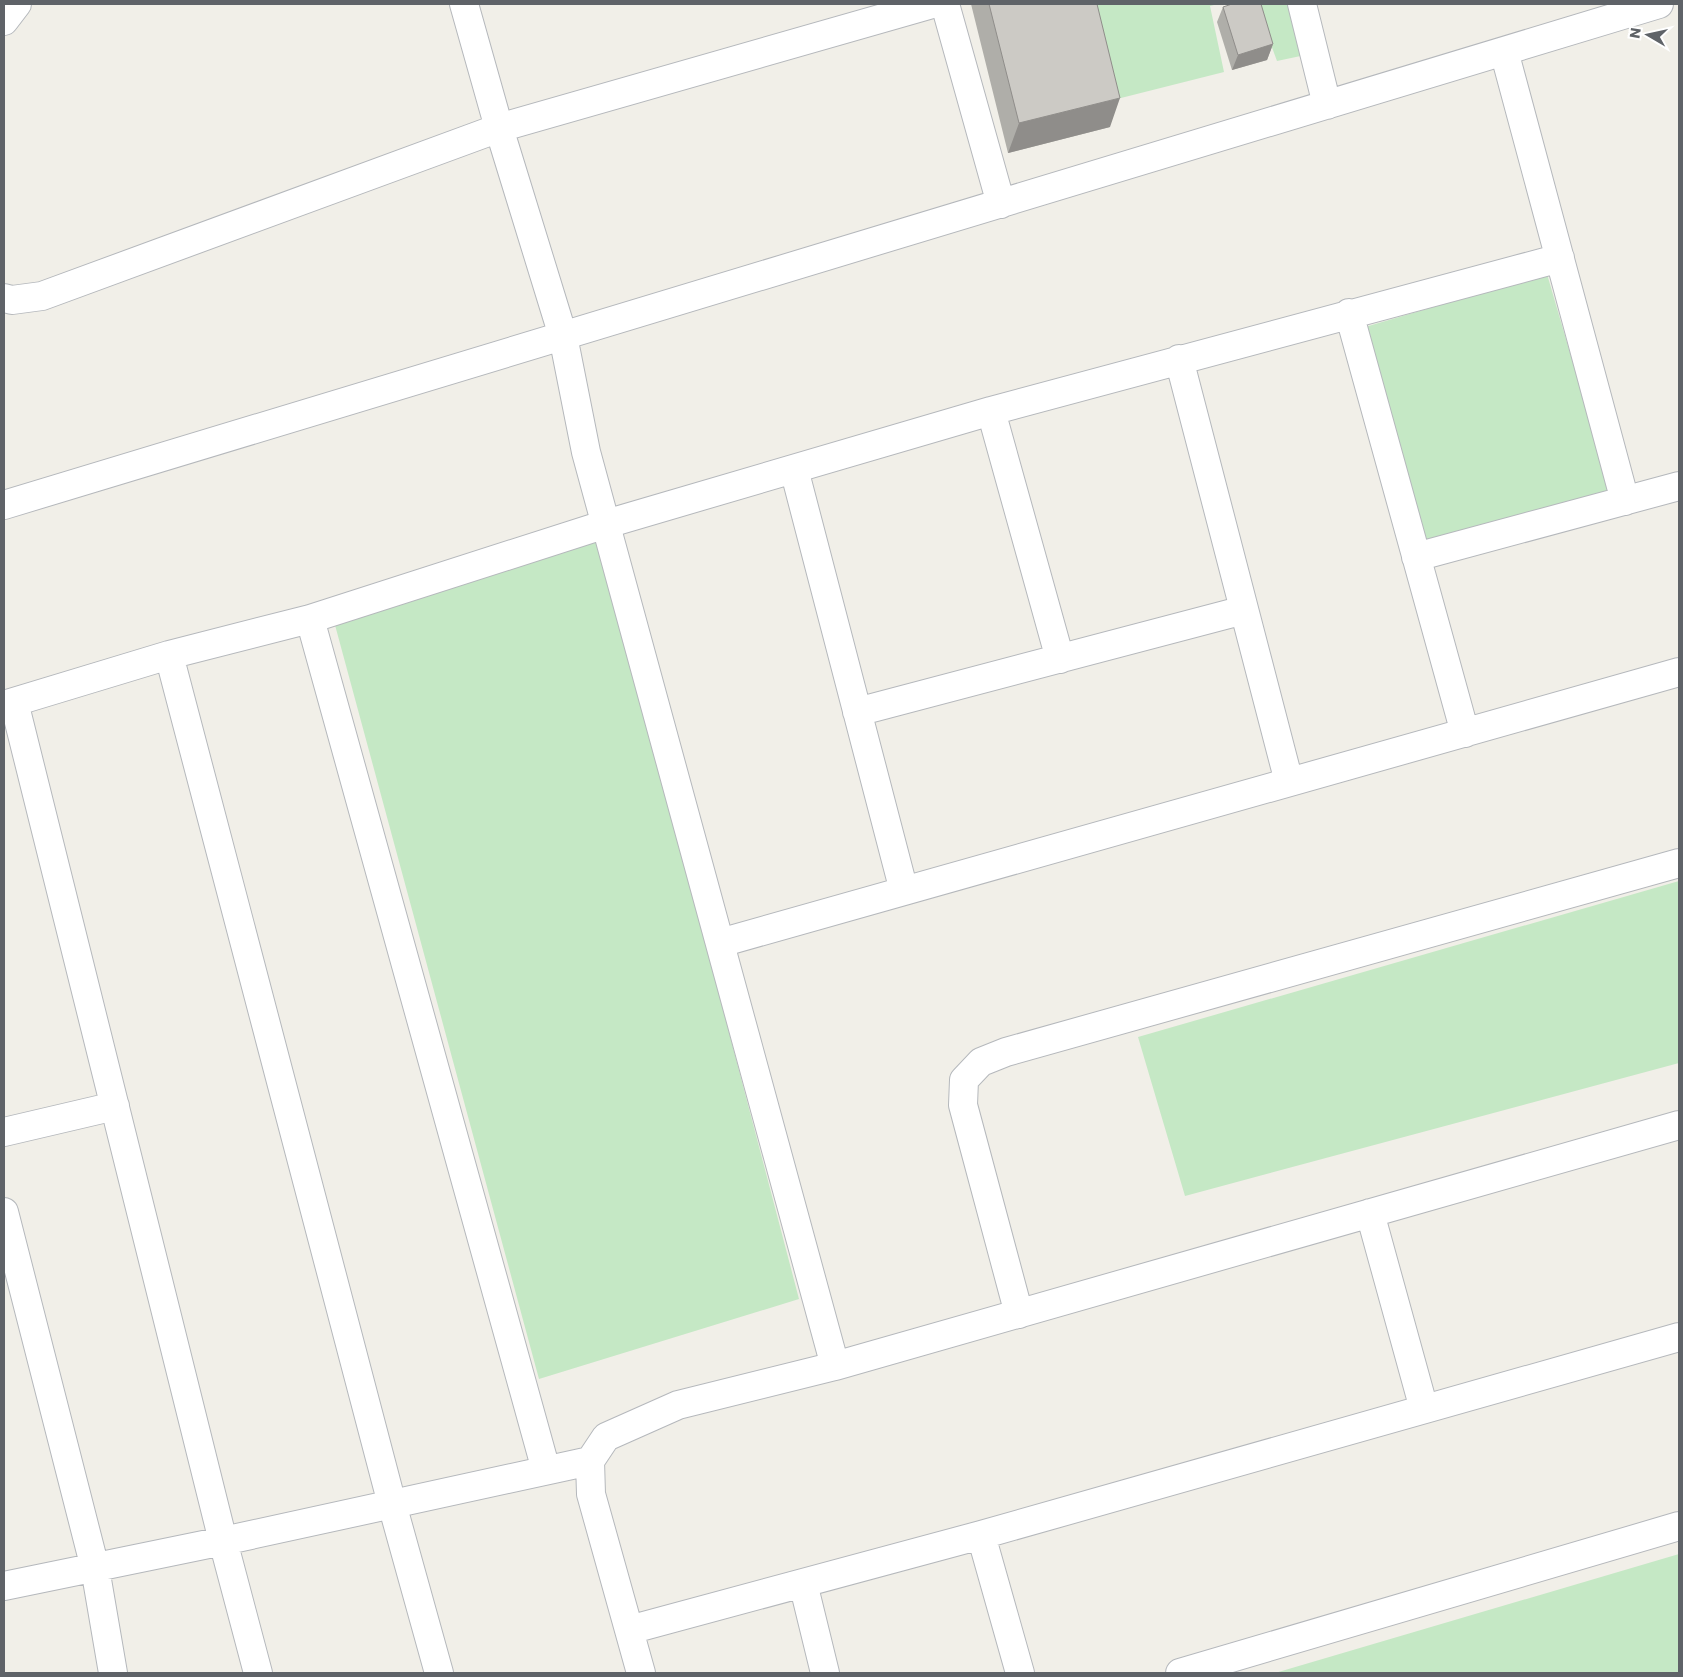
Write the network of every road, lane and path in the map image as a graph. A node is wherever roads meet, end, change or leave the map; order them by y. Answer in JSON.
{"nodes":[{"id":1,"x":17,"y":4,"type":"edge"},
{"id":2,"x":464,"y":4,"type":"edge"},
{"id":3,"x":932,"y":4,"type":"edge"},
{"id":4,"x":945,"y":4,"type":"edge"},
{"id":5,"x":1302,"y":4,"type":"edge"},
{"id":6,"x":1659,"y":4,"type":"edge"},
{"id":7,"x":4,"y":21,"type":"edge"},
{"id":8,"x":1504,"y":51,"type":"junction"},
{"id":9,"x":1327,"y":104,"type":"junction"},
{"id":10,"x":499,"y":128,"type":"junction"},
{"id":11,"x":1001,"y":204,"type":"junction"},
{"id":12,"x":1560,"y":258,"type":"junction"},
{"id":13,"x":4,"y":298,"type":"edge"},
{"id":14,"x":1349,"y":313,"type":"junction"},
{"id":15,"x":563,"y":336,"type":"junction"},
{"id":16,"x":1178,"y":359,"type":"junction"},
{"id":17,"x":990,"y":411,"type":"junction"},
{"id":18,"x":794,"y":468,"type":"junction"},
{"id":19,"x":1679,"y":486,"type":"edge"},
{"id":20,"x":1625,"y":500,"type":"junction"},
{"id":21,"x":4,"y":505,"type":"edge"},
{"id":22,"x":606,"y":524,"type":"junction"},
{"id":23,"x":1416,"y":557,"type":"junction"},
{"id":24,"x":1244,"y":610,"type":"junction"},
{"id":25,"x":310,"y":619,"type":"junction"},
{"id":26,"x":169,"y":655,"type":"junction"},
{"id":27,"x":1060,"y":659,"type":"junction"},
{"id":28,"x":1679,"y":672,"type":"edge"},
{"id":29,"x":9,"y":703,"type":"edge"},
{"id":30,"x":857,"y":712,"type":"junction"},
{"id":31,"x":1465,"y":732,"type":"junction"},
{"id":32,"x":1289,"y":782,"type":"junction"},
{"id":33,"x":1679,"y":863,"type":"edge"},
{"id":34,"x":904,"y":892,"type":"junction"},
{"id":35,"x":720,"y":943,"type":"junction"},
{"id":36,"x":115,"y":1106,"type":"junction"},
{"id":37,"x":1679,"y":1125,"type":"edge"},
{"id":38,"x":4,"y":1132,"type":"edge"},
{"id":39,"x":4,"y":1212,"type":"edge"},
{"id":40,"x":1370,"y":1214,"type":"junction"},
{"id":41,"x":1019,"y":1314,"type":"junction"},
{"id":42,"x":1679,"y":1337,"type":"edge"},
{"id":43,"x":835,"y":1366,"type":"junction"},
{"id":44,"x":1424,"y":1409,"type":"junction"},
{"id":45,"x":590,"y":1461,"type":"junction"},
{"id":46,"x":546,"y":1470,"type":"junction"},
{"id":47,"x":392,"y":1504,"type":"junction"},
{"id":48,"x":1679,"y":1526,"type":"edge"},
{"id":49,"x":981,"y":1535,"type":"junction"},
{"id":50,"x":223,"y":1541,"type":"junction"},
{"id":51,"x":95,"y":1568,"type":"junction"},
{"id":52,"x":803,"y":1583,"type":"junction"},
{"id":53,"x":4,"y":1586,"type":"edge"},
{"id":54,"x":629,"y":1630,"type":"junction"},
{"id":55,"x":113,"y":1673,"type":"edge"},
{"id":56,"x":258,"y":1673,"type":"edge"},
{"id":57,"x":439,"y":1673,"type":"edge"},
{"id":58,"x":641,"y":1673,"type":"edge"},
{"id":59,"x":825,"y":1673,"type":"edge"},
{"id":60,"x":1020,"y":1673,"type":"edge"},
{"id":61,"x":1180,"y":1673,"type":"edge"}],
"edges":[{"from":1,"to":7,"type":"street"},
{"from":2,"to":10,"type":"street"},
{"from":3,"to":10,"type":"street"},
{"from":4,"to":11,"type":"street"},
{"from":5,"to":9,"type":"street"},
{"from":6,"to":8,"type":"street"},
{"from":8,"to":9,"type":"street"},
{"from":8,"to":12,"type":"street"},
{"from":9,"to":11,"type":"street"},
{"from":10,"to":13,"type":"street"},
{"from":10,"to":15,"type":"street"},
{"from":11,"to":15,"type":"street"},
{"from":12,"to":14,"type":"street"},
{"from":12,"to":20,"type":"street"},
{"from":14,"to":16,"type":"street"},
{"from":14,"to":23,"type":"street"},
{"from":15,"to":21,"type":"street"},
{"from":15,"to":22,"type":"street"},
{"from":16,"to":17,"type":"street"},
{"from":16,"to":24,"type":"street"},
{"from":17,"to":18,"type":"street"},
{"from":17,"to":27,"type":"street"},
{"from":18,"to":22,"type":"street"},
{"from":18,"to":30,"type":"street"},
{"from":19,"to":20,"type":"street"},
{"from":20,"to":23,"type":"street"},
{"from":22,"to":25,"type":"street"},
{"from":22,"to":35,"type":"street"},
{"from":23,"to":31,"type":"street"},
{"from":24,"to":27,"type":"street"},
{"from":24,"to":32,"type":"street"},
{"from":25,"to":26,"type":"street"},
{"from":25,"to":46,"type":"street"},
{"from":26,"to":29,"type":"street"},
{"from":26,"to":47,"type":"street"},
{"from":27,"to":30,"type":"street"},
{"from":28,"to":31,"type":"street"},
{"from":29,"to":36,"type":"street"},
{"from":30,"to":34,"type":"street"},
{"from":31,"to":32,"type":"street"},
{"from":32,"to":34,"type":"street"},
{"from":33,"to":41,"type":"street"},
{"from":34,"to":35,"type":"street"},
{"from":35,"to":43,"type":"street"},
{"from":36,"to":38,"type":"street"},
{"from":36,"to":50,"type":"street"},
{"from":37,"to":40,"type":"street"},
{"from":39,"to":51,"type":"street"},
{"from":40,"to":41,"type":"street"},
{"from":40,"to":44,"type":"street"},
{"from":41,"to":43,"type":"street"},
{"from":42,"to":44,"type":"street"},
{"from":43,"to":45,"type":"street"},
{"from":44,"to":49,"type":"street"},
{"from":45,"to":46,"type":"street"},
{"from":45,"to":54,"type":"street"},
{"from":46,"to":47,"type":"street"},
{"from":47,"to":50,"type":"street"},
{"from":47,"to":57,"type":"street"},
{"from":48,"to":61,"type":"street"},
{"from":49,"to":52,"type":"street"},
{"from":49,"to":60,"type":"street"},
{"from":50,"to":51,"type":"street"},
{"from":50,"to":56,"type":"street"},
{"from":51,"to":53,"type":"street"},
{"from":51,"to":55,"type":"street"},
{"from":52,"to":54,"type":"street"},
{"from":52,"to":59,"type":"street"},
{"from":54,"to":58,"type":"street"}]}
